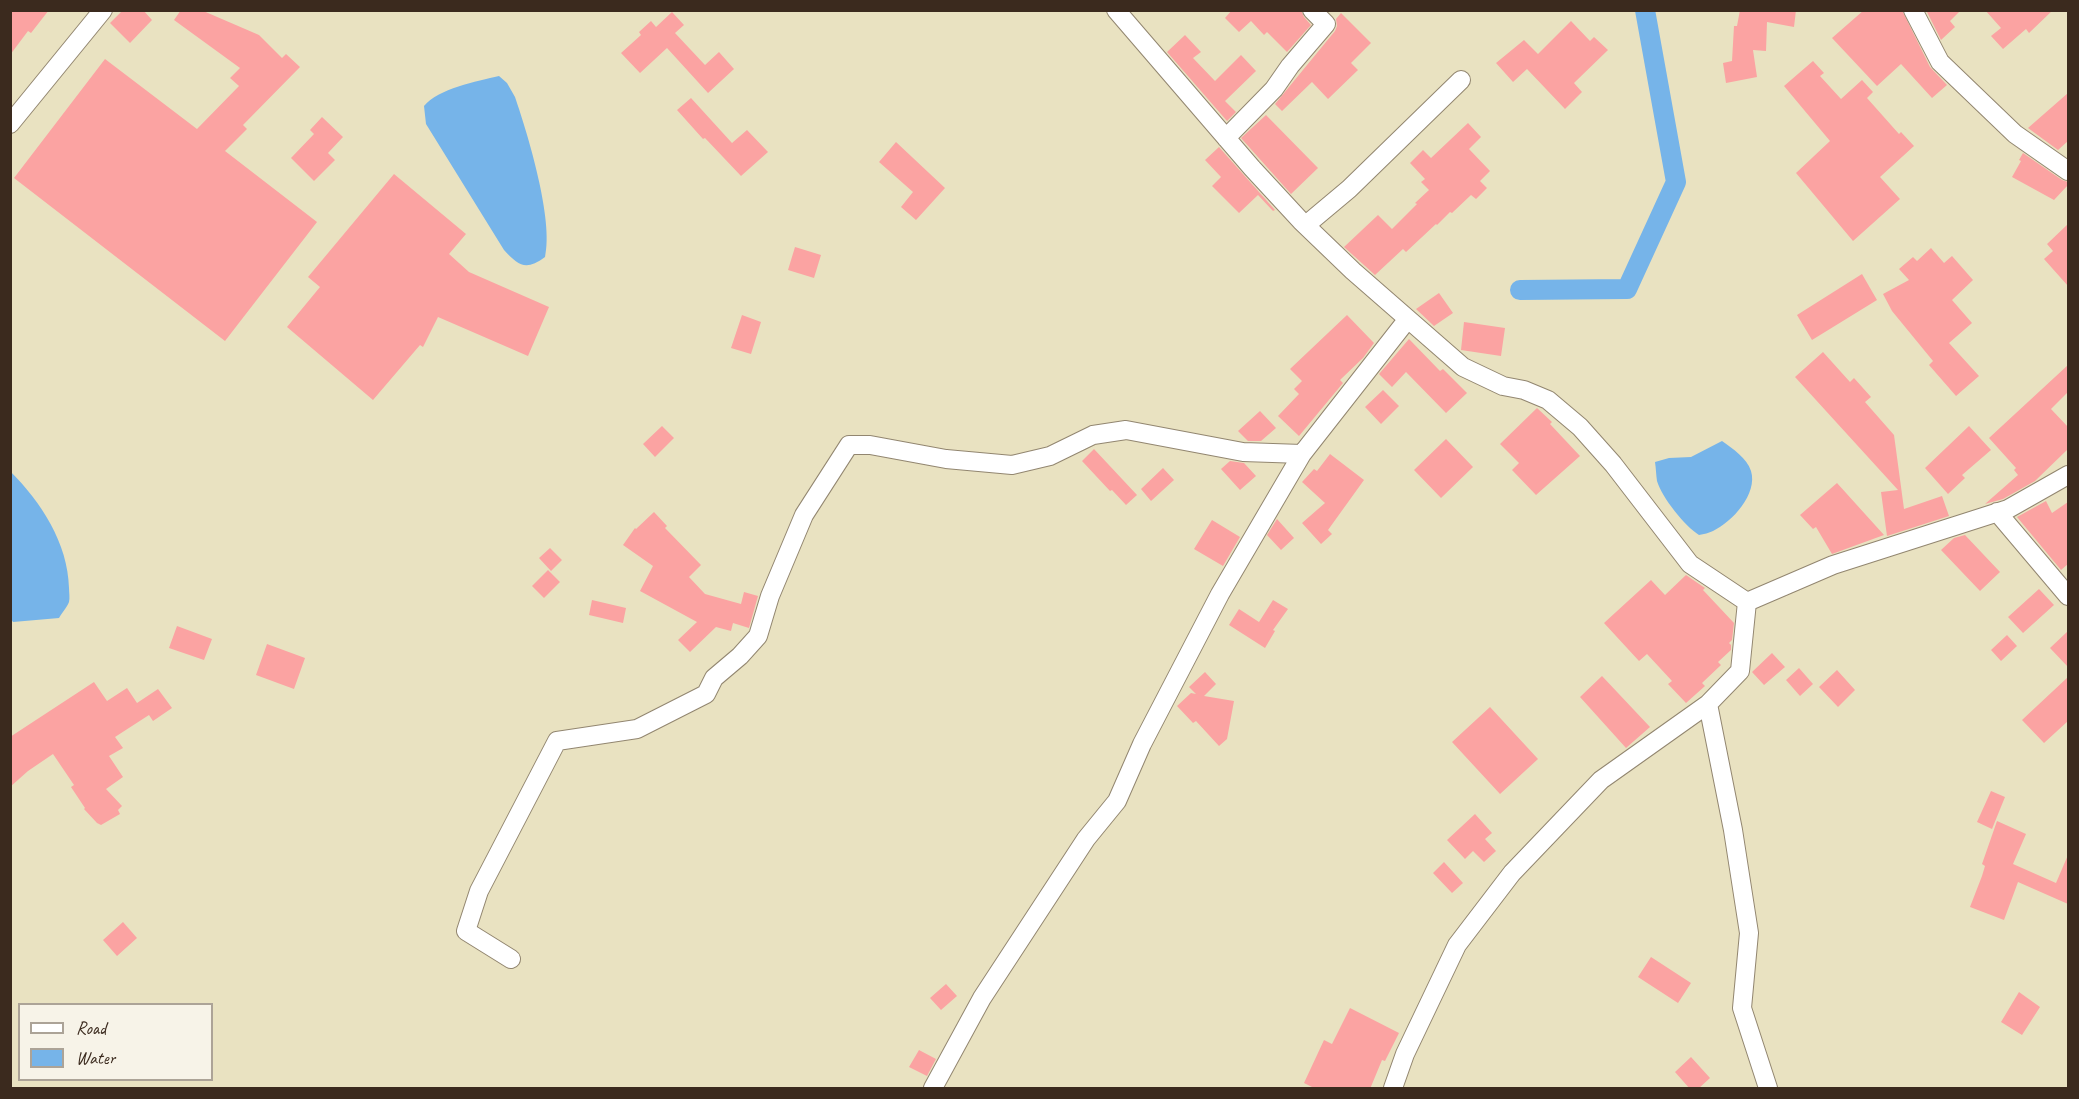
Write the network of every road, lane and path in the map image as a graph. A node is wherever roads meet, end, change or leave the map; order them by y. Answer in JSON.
{"nodes":[{"id":1,"x":103,"y":10,"type":"edge"},
{"id":2,"x":1116,"y":10,"type":"edge"},
{"id":3,"x":1312,"y":10,"type":"edge"},
{"id":4,"x":1913,"y":10,"type":"edge"},
{"id":5,"x":1461,"y":80,"type":"dead end"},
{"id":6,"x":10,"y":124,"type":"edge"},
{"id":7,"x":1226,"y":138,"type":"junction"},
{"id":8,"x":2068,"y":171,"type":"edge"},
{"id":9,"x":1305,"y":225,"type":"junction"},
{"id":10,"x":1407,"y":320,"type":"junction"},
{"id":11,"x":1302,"y":454,"type":"junction"},
{"id":12,"x":2068,"y":475,"type":"edge"},
{"id":13,"x":1997,"y":512,"type":"junction"},
{"id":14,"x":2068,"y":596,"type":"edge"},
{"id":15,"x":1747,"y":602,"type":"junction"},
{"id":16,"x":1708,"y":704,"type":"junction"},
{"id":17,"x":511,"y":959,"type":"dead end"},
{"id":18,"x":933,"y":1089,"type":"edge"},
{"id":19,"x":1393,"y":1089,"type":"edge"},
{"id":20,"x":1768,"y":1089,"type":"edge"}],
"edges":[{"from":1,"to":6,"type":"street"},
{"from":2,"to":7,"type":"street"},
{"from":3,"to":7,"type":"street"},
{"from":4,"to":8,"type":"street"},
{"from":5,"to":9,"type":"street"},
{"from":7,"to":9,"type":"street"},
{"from":9,"to":10,"type":"street"},
{"from":10,"to":11,"type":"street"},
{"from":10,"to":15,"type":"street"},
{"from":11,"to":17,"type":"street"},
{"from":11,"to":18,"type":"street"},
{"from":12,"to":13,"type":"street"},
{"from":13,"to":14,"type":"street"},
{"from":13,"to":15,"type":"street"},
{"from":15,"to":16,"type":"street"},
{"from":16,"to":19,"type":"street"},
{"from":16,"to":20,"type":"street"}]}
